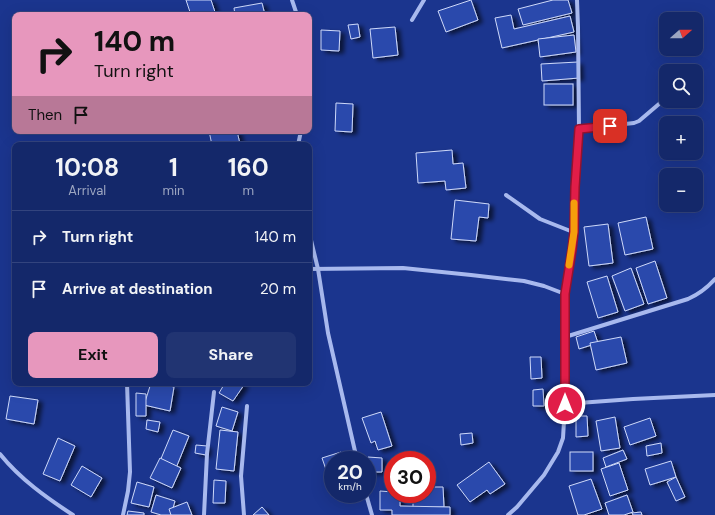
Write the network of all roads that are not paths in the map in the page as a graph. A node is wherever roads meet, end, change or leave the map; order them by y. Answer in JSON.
{"nodes":[{"id":1,"x":292,"y":0,"type":"edge"},
{"id":2,"x":424,"y":0,"type":"edge"},
{"id":3,"x":576,"y":0,"type":"edge"},
{"id":4,"x":296,"y":12,"type":"edge"},
{"id":5,"x":412,"y":20,"type":"dead end"},
{"id":6,"x":659,"y":104,"type":"edge"},
{"id":7,"x":579,"y":129,"type":"junction"},
{"id":8,"x":506,"y":195,"type":"dead end"},
{"id":9,"x":574,"y":232,"type":"junction"},
{"id":10,"x":312,"y":244,"type":"edge"},
{"id":11,"x":312,"y":269,"type":"edge"},
{"id":12,"x":318,"y":269,"type":"junction"},
{"id":13,"x":715,"y":279,"type":"edge"},
{"id":14,"x":565,"y":294,"type":"junction"},
{"id":15,"x":565,"y":337,"type":"junction"},
{"id":16,"x":127,"y":386,"type":"edge"},
{"id":17,"x":214,"y":392,"type":"dead end"},
{"id":18,"x":715,"y":395,"type":"edge"},
{"id":19,"x":565,"y":404,"type":"junction"},
{"id":20,"x":247,"y":406,"type":"dead end"},
{"id":21,"x":355,"y":451,"type":"edge"},
{"id":22,"x":0,"y":454,"type":"edge"},
{"id":23,"x":369,"y":503,"type":"edge"},
{"id":24,"x":74,"y":515,"type":"edge"},
{"id":25,"x":123,"y":515,"type":"edge"},
{"id":26,"x":204,"y":515,"type":"edge"},
{"id":27,"x":244,"y":515,"type":"edge"},
{"id":28,"x":372,"y":515,"type":"edge"},
{"id":29,"x":508,"y":515,"type":"edge"}],
"edges":[{"from":1,"to":4,"type":"street"},
{"from":2,"to":5,"type":"street"},
{"from":3,"to":7,"type":"street"},
{"from":6,"to":7,"type":"street"},
{"from":7,"to":9,"type":"street"},
{"from":8,"to":9,"type":"street"},
{"from":9,"to":14,"type":"street"},
{"from":10,"to":12,"type":"street"},
{"from":11,"to":12,"type":"street"},
{"from":12,"to":14,"type":"street"},
{"from":12,"to":21,"type":"street"},
{"from":13,"to":15,"type":"street"},
{"from":14,"to":15,"type":"street"},
{"from":15,"to":19,"type":"street"},
{"from":16,"to":25,"type":"street"},
{"from":17,"to":26,"type":"street"},
{"from":18,"to":19,"type":"street"},
{"from":19,"to":29,"type":"street"},
{"from":20,"to":27,"type":"street"},
{"from":22,"to":24,"type":"street"},
{"from":23,"to":28,"type":"street"}]}
